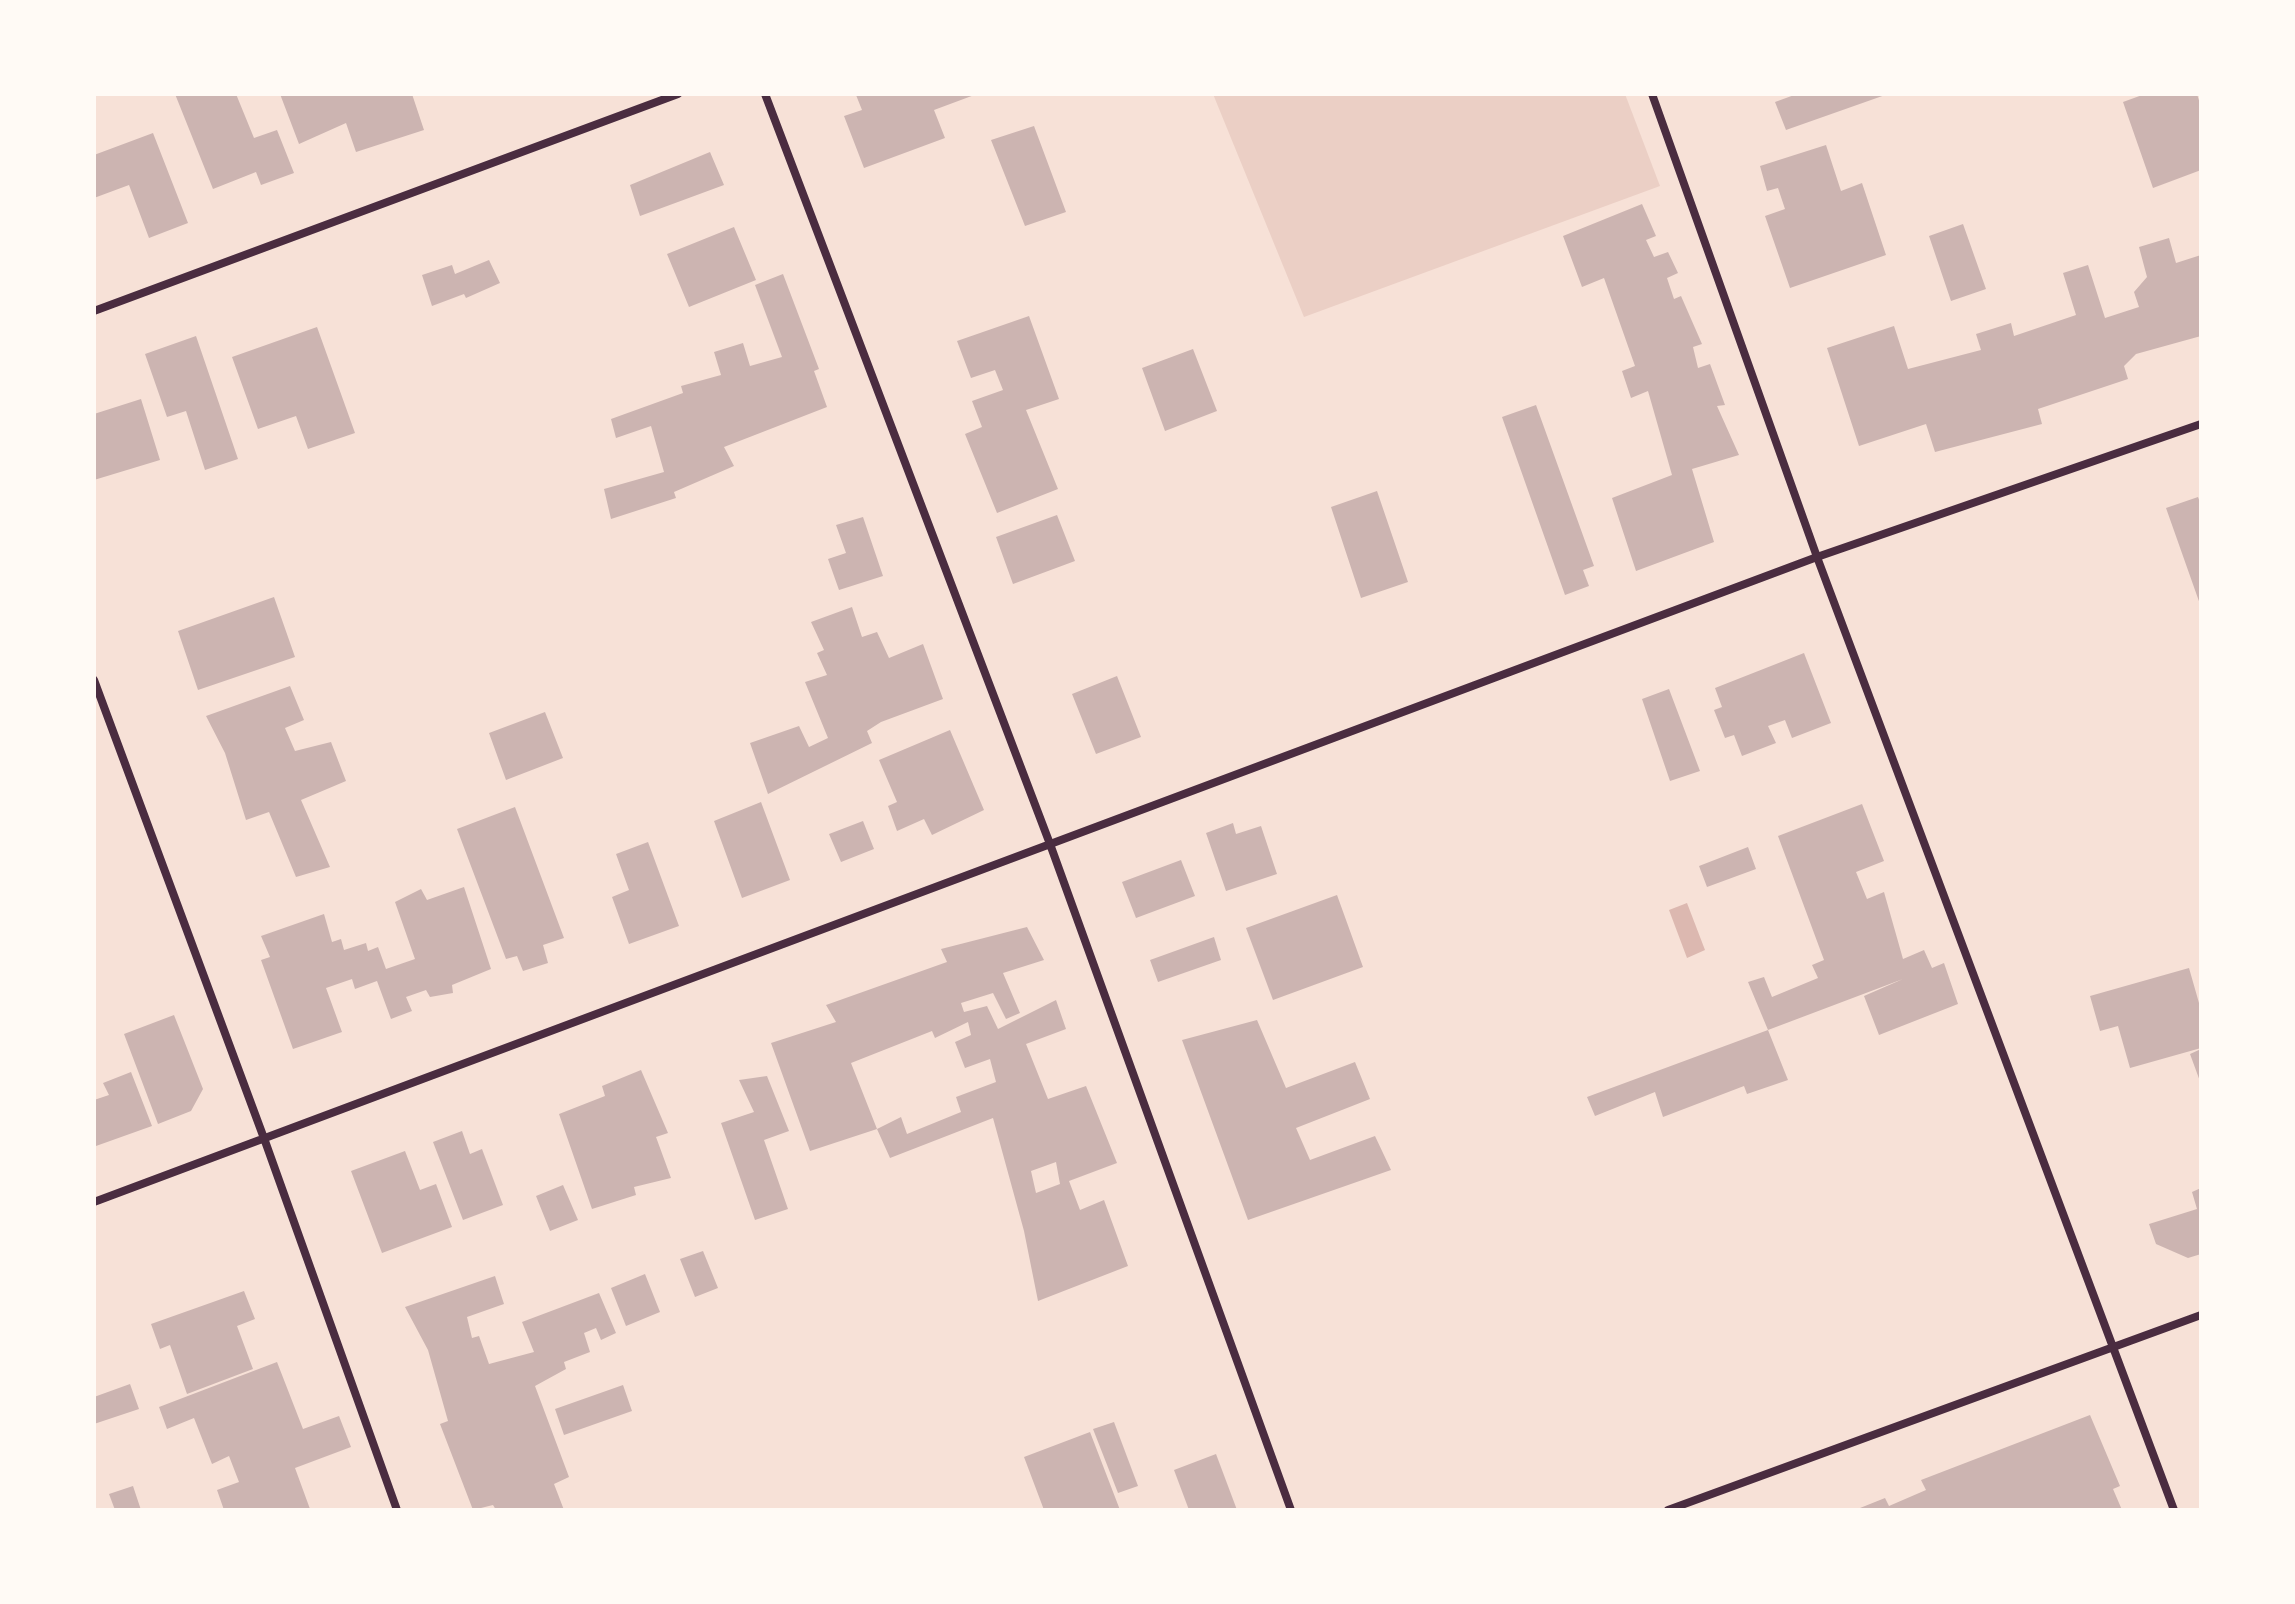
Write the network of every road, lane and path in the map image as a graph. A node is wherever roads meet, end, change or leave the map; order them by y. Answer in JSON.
{"nodes":[{"id":1,"x":678,"y":94,"type":"edge"},
{"id":2,"x":765,"y":94,"type":"edge"},
{"id":3,"x":1652,"y":94,"type":"edge"},
{"id":4,"x":94,"y":311,"type":"edge"},
{"id":5,"x":2201,"y":424,"type":"edge"},
{"id":6,"x":1817,"y":557,"type":"junction"},
{"id":7,"x":94,"y":680,"type":"edge"},
{"id":8,"x":1050,"y":844,"type":"junction"},
{"id":9,"x":265,"y":1141,"type":"junction"},
{"id":10,"x":94,"y":1202,"type":"edge"},
{"id":11,"x":2201,"y":1315,"type":"edge"},
{"id":12,"x":2113,"y":1346,"type":"junction"},
{"id":13,"x":397,"y":1510,"type":"edge"},
{"id":14,"x":1291,"y":1510,"type":"edge"},
{"id":15,"x":1668,"y":1510,"type":"edge"},
{"id":16,"x":2174,"y":1510,"type":"edge"}],
"edges":[{"from":1,"to":4,"type":"street"},
{"from":2,"to":8,"type":"street"},
{"from":3,"to":6,"type":"street"},
{"from":5,"to":6,"type":"street"},
{"from":6,"to":8,"type":"street"},
{"from":6,"to":12,"type":"street"},
{"from":7,"to":9,"type":"street"},
{"from":8,"to":9,"type":"street"},
{"from":8,"to":14,"type":"street"},
{"from":9,"to":10,"type":"street"},
{"from":9,"to":13,"type":"street"},
{"from":11,"to":12,"type":"street"},
{"from":12,"to":15,"type":"street"},
{"from":12,"to":16,"type":"street"}]}
